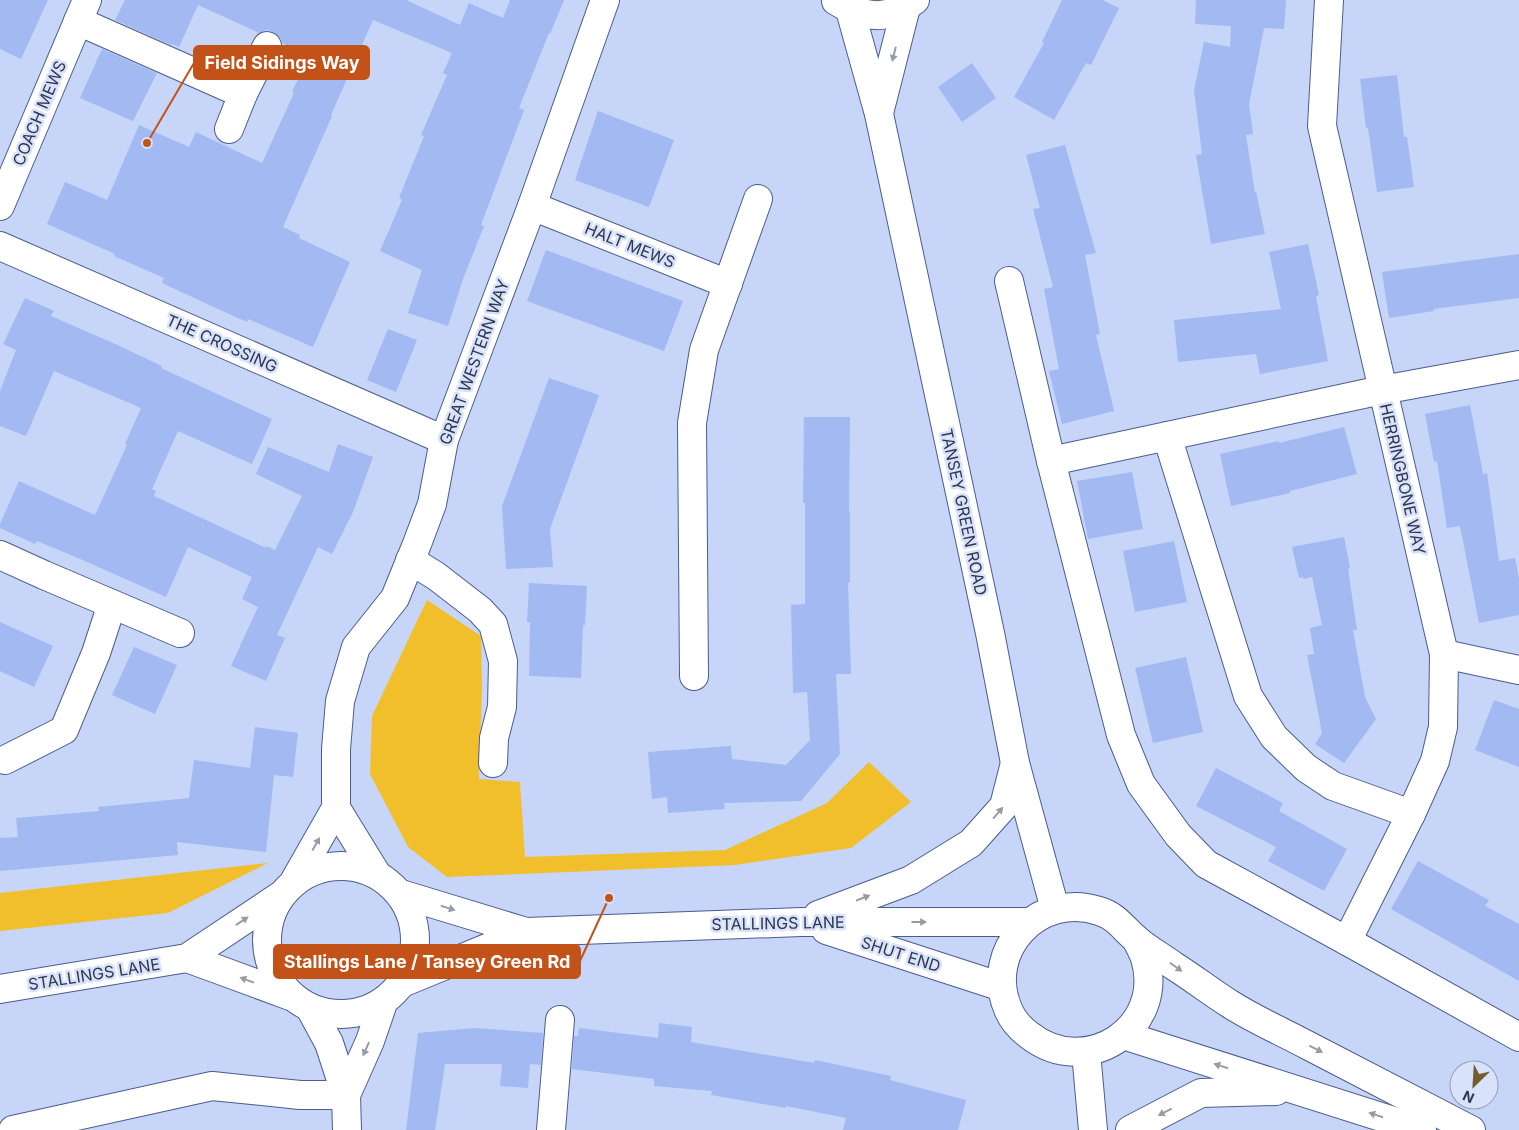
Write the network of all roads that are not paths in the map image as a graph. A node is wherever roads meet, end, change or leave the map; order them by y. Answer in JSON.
{"nodes":[{"id":1,"x":605,"y":0,"type":"edge"},
{"id":2,"x":1329,"y":0,"type":"edge"},
{"id":3,"x":910,"y":4,"type":"edge"},
{"id":4,"x":842,"y":5,"type":"edge"},
{"id":5,"x":83,"y":10,"type":"edge"},
{"id":6,"x":267,"y":46,"type":"dead end"},
{"id":7,"x":243,"y":94,"type":"junction"},
{"id":8,"x":879,"y":114,"type":"junction"},
{"id":9,"x":229,"y":129,"type":"dead end"},
{"id":10,"x":758,"y":199,"type":"dead end"},
{"id":11,"x":0,"y":206,"type":"edge"},
{"id":12,"x":532,"y":206,"type":"junction"},
{"id":13,"x":0,"y":246,"type":"edge"},
{"id":14,"x":1009,"y":280,"type":"dead end"},
{"id":15,"x":728,"y":284,"type":"junction"},
{"id":16,"x":1519,"y":365,"type":"edge"},
{"id":17,"x":1382,"y":390,"type":"junction"},
{"id":18,"x":1167,"y":436,"type":"junction"},
{"id":19,"x":444,"y":440,"type":"junction"},
{"id":20,"x":1051,"y":461,"type":"junction"},
{"id":21,"x":0,"y":555,"type":"edge"},
{"id":22,"x":410,"y":560,"type":"junction"},
{"id":23,"x":112,"y":604,"type":"junction"},
{"id":24,"x":180,"y":633,"type":"dead end"},
{"id":25,"x":1444,"y":654,"type":"junction"},
{"id":26,"x":1519,"y":670,"type":"edge"},
{"id":27,"x":694,"y":676,"type":"dead end"},
{"id":28,"x":4,"y":760,"type":"dead end"},
{"id":29,"x":493,"y":763,"type":"dead end"},
{"id":30,"x":1015,"y":763,"type":"junction"},
{"id":31,"x":336,"y":808,"type":"junction"},
{"id":32,"x":1411,"y":814,"type":"junction"},
{"id":33,"x":376,"y":873,"type":"junction"},
{"id":34,"x":288,"y":888,"type":"junction"},
{"id":35,"x":401,"y":894,"type":"junction"},
{"id":36,"x":1056,"y":909,"type":"junction"},
{"id":37,"x":801,"y":922,"type":"junction"},
{"id":38,"x":1030,"y":922,"type":"junction"},
{"id":39,"x":526,"y":932,"type":"junction"},
{"id":40,"x":1136,"y":939,"type":"junction"},
{"id":41,"x":1347,"y":941,"type":"junction"},
{"id":42,"x":187,"y":958,"type":"junction"},
{"id":43,"x":402,"y":984,"type":"junction"},
{"id":44,"x":1002,"y":987,"type":"junction"},
{"id":45,"x":0,"y":989,"type":"edge"},
{"id":46,"x":301,"y":1003,"type":"junction"},
{"id":47,"x":382,"y":1003,"type":"junction"},
{"id":48,"x":560,"y":1020,"type":"dead end"},
{"id":49,"x":1123,"y":1035,"type":"junction"},
{"id":50,"x":1519,"y":1037,"type":"edge"},
{"id":51,"x":1086,"y":1052,"type":"junction"},
{"id":52,"x":1297,"y":1090,"type":"junction"},
{"id":53,"x":346,"y":1095,"type":"junction"},
{"id":54,"x":13,"y":1130,"type":"edge"},
{"id":55,"x":347,"y":1130,"type":"edge"},
{"id":56,"x":552,"y":1130,"type":"edge"},
{"id":57,"x":1093,"y":1130,"type":"edge"},
{"id":58,"x":1130,"y":1130,"type":"edge"},
{"id":59,"x":1422,"y":1130,"type":"edge"},
{"id":60,"x":1471,"y":1130,"type":"edge"}],
"edges":[{"from":1,"to":12,"type":"street","name":"GREAT WESTERN WAY"},
{"from":2,"to":17,"type":"street","name":"HERRINGBONE WAY"},
{"from":3,"to":4,"type":"street","name":"TANSEY GREEN ROAD"},
{"from":3,"to":8,"type":"street","name":"TANSEY GREEN ROAD","one_way":true},
{"from":4,"to":8,"type":"street","name":"TANSEY GREEN ROAD"},
{"from":5,"to":7,"type":"street","name":"COACH MEWS"},
{"from":5,"to":11,"type":"street","name":"COACH MEWS"},
{"from":6,"to":7,"type":"street"},
{"from":7,"to":9,"type":"street"},
{"from":8,"to":30,"type":"street","name":"TANSEY GREEN ROAD"},
{"from":10,"to":15,"type":"street"},
{"from":12,"to":15,"type":"street","name":"HALT MEWS"},
{"from":12,"to":19,"type":"street","name":"GREAT WESTERN WAY"},
{"from":13,"to":19,"type":"street","name":"THE CROSSING"},
{"from":14,"to":20,"type":"street"},
{"from":15,"to":27,"type":"street"},
{"from":16,"to":17,"type":"street"},
{"from":17,"to":18,"type":"street"},
{"from":17,"to":25,"type":"street","name":"HERRINGBONE WAY"},
{"from":18,"to":20,"type":"street"},
{"from":18,"to":32,"type":"street"},
{"from":19,"to":22,"type":"street","name":"GREAT WESTERN WAY"},
{"from":20,"to":41,"type":"street"},
{"from":21,"to":23,"type":"street"},
{"from":22,"to":29,"type":"street"},
{"from":22,"to":31,"type":"street","name":"GREAT WESTERN WAY"},
{"from":23,"to":24,"type":"street"},
{"from":23,"to":28,"type":"street"},
{"from":25,"to":26,"type":"street"},
{"from":25,"to":32,"type":"street","name":"HERRINGBONE WAY"},
{"from":30,"to":36,"type":"street","name":"TANSEY GREEN ROAD"},
{"from":37,"to":30,"type":"street","one_way":true},
{"from":31,"to":33,"type":"street"},
{"from":34,"to":31,"type":"street","one_way":true},
{"from":32,"to":41,"type":"street","name":"HERRINGBONE WAY"},
{"from":33,"to":34,"type":"street"},
{"from":33,"to":35,"type":"street"},
{"from":42,"to":34,"type":"street","name":"STALLINGS LANE","one_way":true},
{"from":34,"to":46,"type":"street"},
{"from":35,"to":39,"type":"street","name":"STALLINGS LANE","one_way":true},
{"from":35,"to":43,"type":"street"},
{"from":36,"to":38,"type":"street"},
{"from":36,"to":40,"type":"street"},
{"from":37,"to":38,"type":"street","name":"STALLINGS LANE","one_way":true},
{"from":37,"to":39,"type":"street","name":"STALLINGS LANE"},
{"from":37,"to":44,"type":"street","name":"SHUT END"},
{"from":38,"to":44,"type":"street"},
{"from":39,"to":43,"type":"street","name":"STALLINGS LANE"},
{"from":40,"to":49,"type":"street"},
{"from":40,"to":60,"type":"street","one_way":true},
{"from":41,"to":50,"type":"street"},
{"from":42,"to":45,"type":"street","name":"STALLINGS LANE"},
{"from":46,"to":42,"type":"street","name":"STALLINGS LANE","one_way":true},
{"from":43,"to":47,"type":"street"},
{"from":44,"to":51,"type":"street"},
{"from":46,"to":47,"type":"street"},
{"from":46,"to":53,"type":"street"},
{"from":47,"to":53,"type":"street","one_way":true},
{"from":48,"to":56,"type":"street"},
{"from":49,"to":51,"type":"street"},
{"from":52,"to":49,"type":"street","one_way":true},
{"from":51,"to":57,"type":"street"},
{"from":52,"to":58,"type":"street","one_way":true},
{"from":59,"to":52,"type":"street","one_way":true},
{"from":53,"to":54,"type":"street"},
{"from":53,"to":55,"type":"street"}]}
